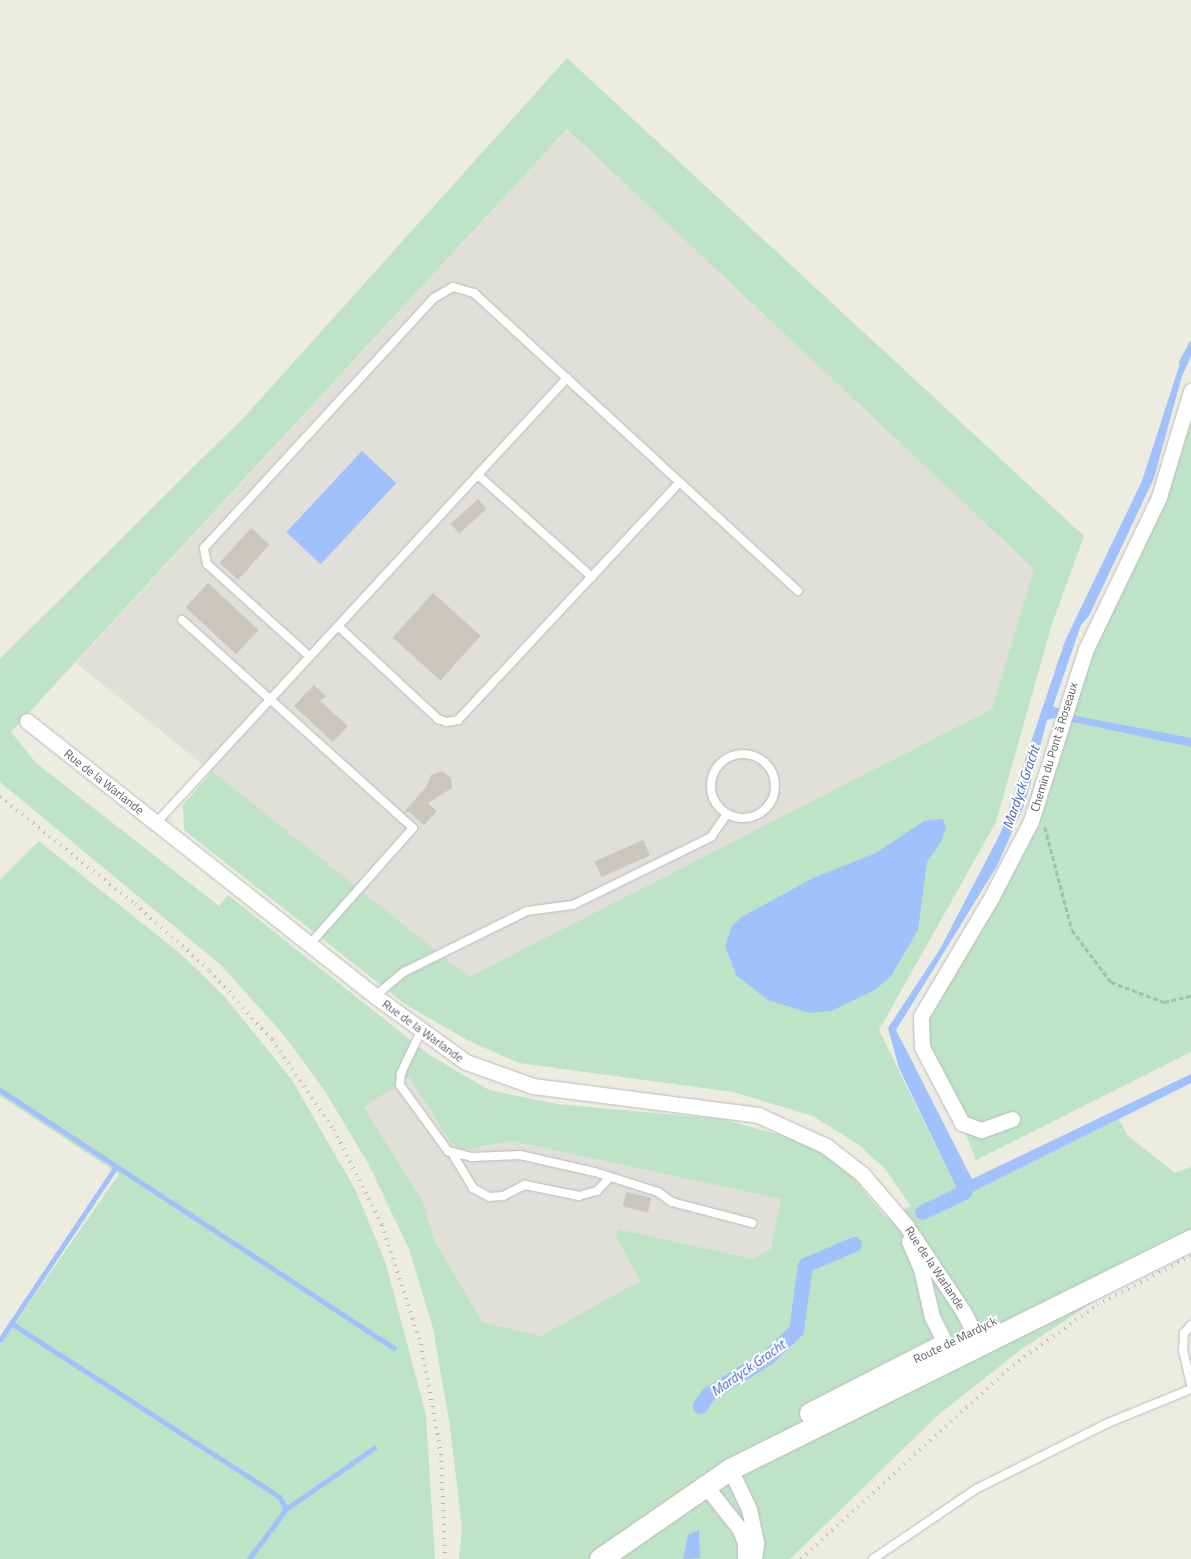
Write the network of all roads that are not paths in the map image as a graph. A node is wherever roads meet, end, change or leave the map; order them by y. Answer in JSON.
{"nodes":[{"id":1,"x":567,"y":378,"type":"junction"},
{"id":2,"x":1191,"y":391,"type":"edge"},
{"id":3,"x":478,"y":475,"type":"junction"},
{"id":4,"x":680,"y":482,"type":"junction"},
{"id":5,"x":592,"y":577,"type":"junction"},
{"id":6,"x":798,"y":590,"type":"dead end"},
{"id":7,"x":182,"y":620,"type":"dead end"},
{"id":8,"x":338,"y":626,"type":"junction"},
{"id":9,"x":309,"y":656,"type":"junction"},
{"id":10,"x":269,"y":699,"type":"junction"},
{"id":11,"x":28,"y":721,"type":"dead end"},
{"id":12,"x":727,"y":814,"type":"junction"},
{"id":13,"x":156,"y":823,"type":"junction"},
{"id":14,"x":310,"y":944,"type":"junction"},
{"id":15,"x":375,"y":996,"type":"junction"},
{"id":16,"x":421,"y":1032,"type":"junction"},
{"id":17,"x":1012,"y":1119,"type":"dead end"},
{"id":18,"x":452,"y":1153,"type":"junction"},
{"id":19,"x":609,"y":1178,"type":"junction"},
{"id":20,"x":882,"y":1197,"type":"junction"},
{"id":21,"x":752,"y":1223,"type":"dead end"},
{"id":22,"x":1191,"y":1231,"type":"edge"},
{"id":23,"x":1191,"y":1240,"type":"edge"},
{"id":24,"x":1191,"y":1325,"type":"edge"},
{"id":25,"x":977,"y":1337,"type":"junction"},
{"id":26,"x":949,"y":1351,"type":"junction"},
{"id":27,"x":1191,"y":1384,"type":"edge"},
{"id":28,"x":1191,"y":1389,"type":"edge"},
{"id":29,"x":730,"y":1469,"type":"junction"},
{"id":30,"x":705,"y":1485,"type":"junction"},
{"id":31,"x":600,"y":1559,"type":"edge"},
{"id":32,"x":745,"y":1559,"type":"edge"},
{"id":33,"x":754,"y":1559,"type":"edge"},
{"id":34,"x":873,"y":1559,"type":"edge"}],
"edges":[{"from":1,"to":3,"type":"lane"},
{"from":1,"to":4,"type":"lane"},
{"from":1,"to":9,"type":"lane"},
{"from":2,"to":17,"type":"street","name":"Chemin du Pont à Roseaux"},
{"from":3,"to":5,"type":"lane"},
{"from":3,"to":8,"type":"lane"},
{"from":4,"to":5,"type":"lane"},
{"from":4,"to":6,"type":"lane"},
{"from":5,"to":8,"type":"lane"},
{"from":7,"to":10,"type":"lane"},
{"from":8,"to":9,"type":"lane"},
{"from":9,"to":10,"type":"lane"},
{"from":10,"to":13,"type":"lane"},
{"from":10,"to":14,"type":"lane"},
{"from":11,"to":13,"type":"street","name":"Rue de la Warlande"},
{"from":12,"to":12,"type":"lane"},
{"from":12,"to":15,"type":"lane"},
{"from":13,"to":14,"type":"street","name":"Rue de la Warlande"},
{"from":14,"to":15,"type":"street","name":"Rue de la Warlande"},
{"from":15,"to":16,"type":"street","name":"Rue de la Warlande"},
{"from":16,"to":18,"type":"lane"},
{"from":16,"to":20,"type":"street","name":"Rue de la Warlande"},
{"from":18,"to":19,"type":"lane"},
{"from":18,"to":19,"type":"lane"},
{"from":19,"to":21,"type":"lane"},
{"from":20,"to":25,"type":"street","name":"Rue de la Warlande"},
{"from":20,"to":26,"type":"street","name":"Rue de la Warlande"},
{"from":22,"to":25,"type":"main road","name":"Route de Mardyck"},
{"from":23,"to":25,"type":"main road","name":"Route de Mardyck"},
{"from":24,"to":27,"type":"lane"},
{"from":25,"to":26,"type":"main road","name":"Route de Mardyck"},
{"from":26,"to":29,"type":"main road","name":"Route de Mardyck"},
{"from":28,"to":34,"type":"lane"},
{"from":29,"to":30,"type":"main road","name":"Route de Mardyck"},
{"from":29,"to":33,"type":"street"},
{"from":30,"to":31,"type":"main road","name":"Route de Mardyck"},
{"from":30,"to":32,"type":"street"}]}
